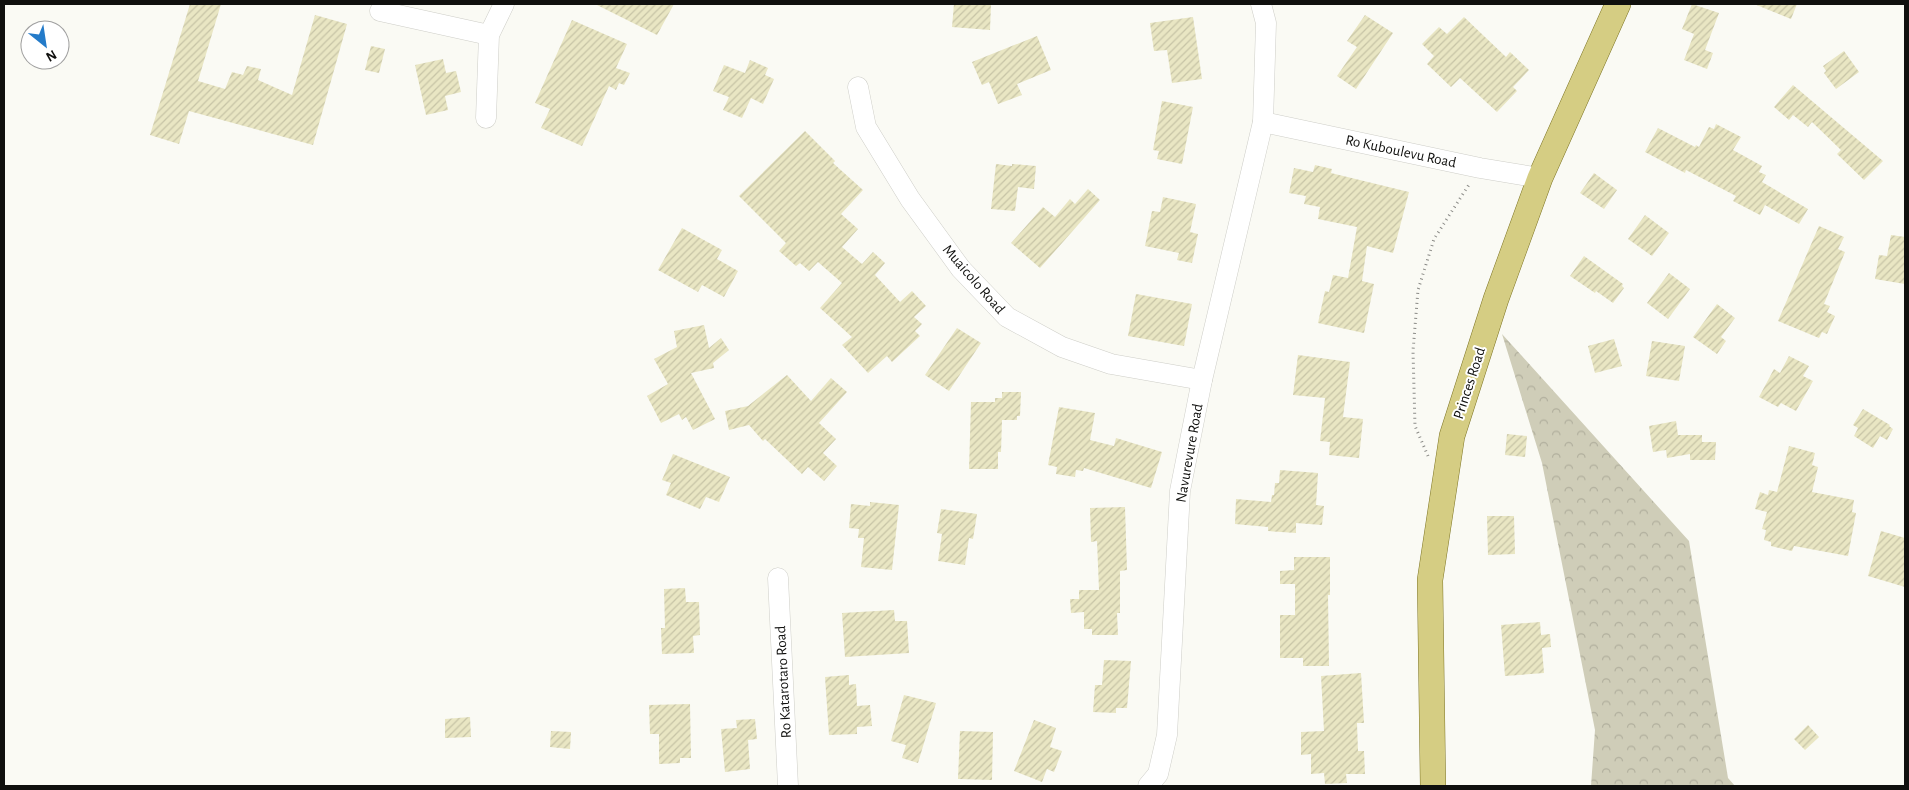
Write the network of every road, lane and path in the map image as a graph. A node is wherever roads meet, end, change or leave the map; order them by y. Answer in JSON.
{"nodes":[{"id":1,"x":504,"y":4,"type":"edge"},
{"id":2,"x":1261,"y":4,"type":"edge"},
{"id":3,"x":1618,"y":4,"type":"edge"},
{"id":4,"x":380,"y":11,"type":"dead end"},
{"id":5,"x":489,"y":34,"type":"junction"},
{"id":6,"x":858,"y":87,"type":"dead end"},
{"id":7,"x":486,"y":118,"type":"dead end"},
{"id":8,"x":1263,"y":122,"type":"junction"},
{"id":9,"x":1480,"y":168,"type":"junction"},
{"id":10,"x":1540,"y":178,"type":"junction"},
{"id":11,"x":1202,"y":380,"type":"junction"},
{"id":12,"x":1429,"y":458,"type":"dead end"},
{"id":13,"x":778,"y":578,"type":"dead end"},
{"id":14,"x":788,"y":786,"type":"edge"},
{"id":15,"x":1148,"y":786,"type":"edge"},
{"id":16,"x":1433,"y":786,"type":"edge"}],
"edges":[{"from":1,"to":5,"type":"street"},
{"from":2,"to":8,"type":"street","name":"Navurevure Road"},
{"from":3,"to":10,"type":"main road","name":"Princes Road"},
{"from":4,"to":5,"type":"street"},
{"from":5,"to":7,"type":"street"},
{"from":6,"to":11,"type":"street","name":"Muaicolo Road"},
{"from":8,"to":9,"type":"street","name":"Ro Kuboulevu Road"},
{"from":8,"to":11,"type":"street","name":"Navurevure Road"},
{"from":9,"to":10,"type":"street","name":"Ro Kuboulevu Road"},
{"from":9,"to":12,"type":"path"},
{"from":10,"to":16,"type":"main road","name":"Princes Road"},
{"from":11,"to":15,"type":"street","name":"Navurevure Road"},
{"from":13,"to":14,"type":"street","name":"Ro Katarotaro Road"}]}
